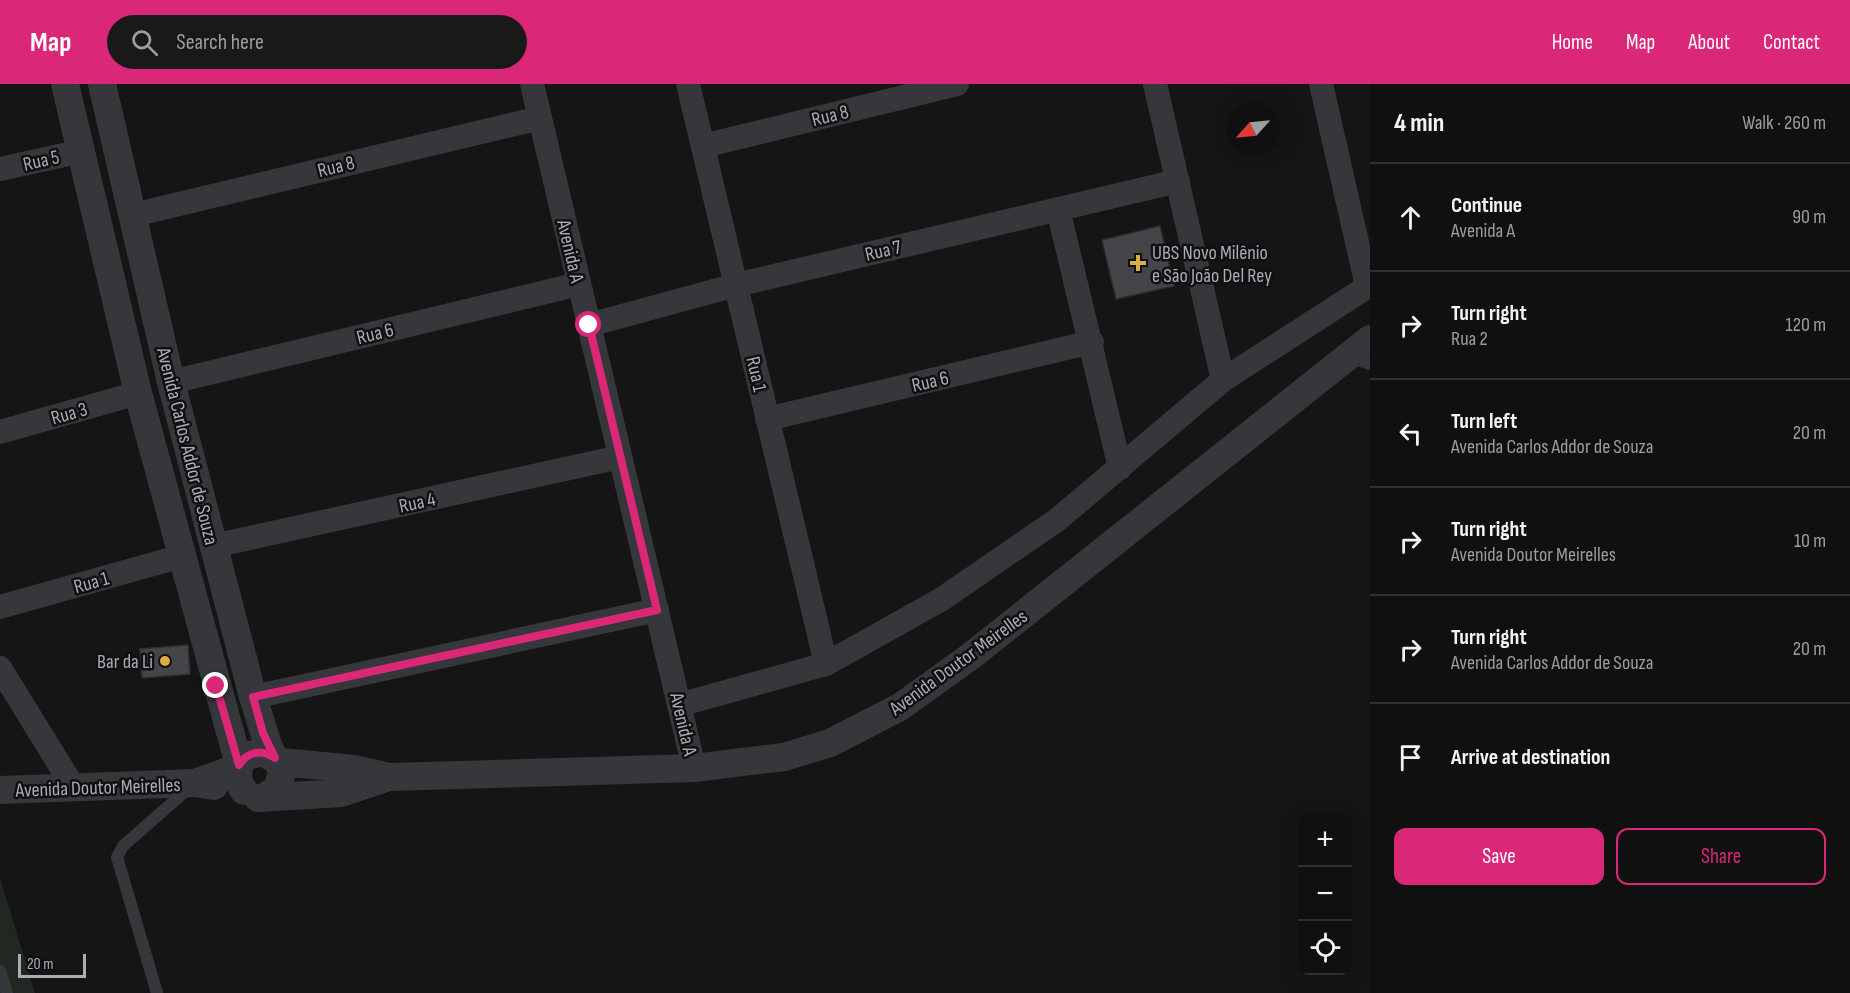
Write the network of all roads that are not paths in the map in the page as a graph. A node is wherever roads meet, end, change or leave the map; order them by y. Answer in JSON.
{"nodes":[{"id":1,"x":65,"y":84,"type":"edge"},
{"id":2,"x":102,"y":84,"type":"edge"},
{"id":3,"x":532,"y":84,"type":"edge"},
{"id":4,"x":688,"y":84,"type":"edge"},
{"id":5,"x":957,"y":84,"type":"edge"},
{"id":6,"x":1155,"y":84,"type":"edge"},
{"id":7,"x":1321,"y":84,"type":"edge"},
{"id":8,"x":540,"y":117,"type":"junction"},
{"id":9,"x":703,"y":146,"type":"junction"},
{"id":10,"x":81,"y":151,"type":"junction"},
{"id":11,"x":0,"y":169,"type":"edge"},
{"id":12,"x":1178,"y":181,"type":"junction"},
{"id":13,"x":1058,"y":209,"type":"junction"},
{"id":14,"x":133,"y":215,"type":"junction"},
{"id":15,"x":579,"y":284,"type":"junction"},
{"id":16,"x":736,"y":285,"type":"junction"},
{"id":17,"x":1369,"y":285,"type":"edge"},
{"id":18,"x":589,"y":325,"type":"junction"},
{"id":19,"x":1370,"y":339,"type":"edge"},
{"id":20,"x":1092,"y":342,"type":"junction"},
{"id":21,"x":1359,"y":360,"type":"edge"},
{"id":22,"x":1223,"y":380,"type":"junction"},
{"id":23,"x":171,"y":382,"type":"junction"},
{"id":24,"x":138,"y":393,"type":"junction"},
{"id":25,"x":767,"y":419,"type":"junction"},
{"id":26,"x":0,"y":432,"type":"edge"},
{"id":27,"x":620,"y":457,"type":"junction"},
{"id":28,"x":1120,"y":468,"type":"junction"},
{"id":29,"x":213,"y":546,"type":"junction"},
{"id":30,"x":182,"y":556,"type":"junction"},
{"id":31,"x":0,"y":607,"type":"edge"},
{"id":32,"x":657,"y":610,"type":"junction"},
{"id":33,"x":826,"y":664,"type":"junction"},
{"id":34,"x":0,"y":668,"type":"edge"},
{"id":35,"x":253,"y":697,"type":"junction"},
{"id":36,"x":679,"y":705,"type":"junction"},
{"id":37,"x":275,"y":758,"type":"junction"},
{"id":38,"x":694,"y":768,"type":"junction"},
{"id":39,"x":389,"y":777,"type":"junction"},
{"id":40,"x":195,"y":783,"type":"junction"},
{"id":41,"x":250,"y":784,"type":"junction"},
{"id":42,"x":75,"y":788,"type":"junction"},
{"id":43,"x":0,"y":790,"type":"edge"},
{"id":44,"x":0,"y":971,"type":"edge"},
{"id":45,"x":7,"y":993,"type":"edge"},
{"id":46,"x":157,"y":993,"type":"edge"}],
"edges":[{"from":1,"to":10,"type":"street","name":"Avenida Carlos Addor de Souza"},
{"from":2,"to":14,"type":"street","name":"Avenida Carlos Addor de Souza"},
{"from":3,"to":8,"type":"street","name":"Avenida A"},
{"from":4,"to":9,"type":"street","name":"Rua 1"},
{"from":5,"to":9,"type":"street","name":"Rua 8"},
{"from":6,"to":12,"type":"street"},
{"from":7,"to":17,"type":"street"},
{"from":8,"to":14,"type":"street","name":"Rua 8"},
{"from":8,"to":15,"type":"street","name":"Avenida A"},
{"from":9,"to":16,"type":"street","name":"Rua 1"},
{"from":10,"to":11,"type":"street","name":"Rua 5"},
{"from":10,"to":24,"type":"street","name":"Avenida Carlos Addor de Souza"},
{"from":12,"to":13,"type":"street","name":"Rua 7"},
{"from":12,"to":22,"type":"street"},
{"from":13,"to":16,"type":"street","name":"Rua 7"},
{"from":13,"to":20,"type":"street"},
{"from":14,"to":23,"type":"street","name":"Avenida Carlos Addor de Souza"},
{"from":15,"to":18,"type":"street","name":"Avenida A"},
{"from":15,"to":23,"type":"street","name":"Rua 6"},
{"from":16,"to":18,"type":"street","name":"Rua 7"},
{"from":16,"to":25,"type":"street","name":"Rua 1"},
{"from":17,"to":22,"type":"street"},
{"from":18,"to":27,"type":"street","name":"Avenida A"},
{"from":19,"to":21,"type":"street","name":"Avenida Doutor Meirelles"},
{"from":20,"to":25,"type":"street","name":"Rua 6"},
{"from":20,"to":28,"type":"street"},
{"from":21,"to":38,"type":"street","name":"Avenida Doutor Meirelles"},
{"from":22,"to":28,"type":"street"},
{"from":23,"to":29,"type":"street","name":"Avenida Carlos Addor de Souza"},
{"from":24,"to":26,"type":"street","name":"Rua 3"},
{"from":24,"to":30,"type":"street","name":"Avenida Carlos Addor de Souza"},
{"from":25,"to":33,"type":"street","name":"Rua 1"},
{"from":27,"to":29,"type":"street","name":"Rua 4"},
{"from":27,"to":32,"type":"street","name":"Avenida A"},
{"from":28,"to":33,"type":"street"},
{"from":29,"to":35,"type":"street","name":"Avenida Carlos Addor de Souza"},
{"from":30,"to":31,"type":"street","name":"Rua 1"},
{"from":30,"to":41,"type":"street","name":"Avenida Carlos Addor de Souza"},
{"from":32,"to":35,"type":"street"},
{"from":32,"to":36,"type":"street","name":"Avenida A"},
{"from":33,"to":36,"type":"street"},
{"from":34,"to":42,"type":"street"},
{"from":35,"to":37,"type":"street","name":"Avenida Carlos Addor de Souza"},
{"from":36,"to":38,"type":"street","name":"Avenida A"},
{"from":37,"to":39,"type":"street","name":"Avenida Doutor Meirelles"},
{"from":37,"to":41,"type":"street","name":"Avenida Doutor Meirelles"},
{"from":37,"to":41,"type":"street","name":"Avenida Carlos Addor de Souza"},
{"from":38,"to":39,"type":"street","name":"Avenida Doutor Meirelles"},
{"from":39,"to":41,"type":"street","name":"Avenida Doutor Meirelles"},
{"from":40,"to":41,"type":"street","name":"Avenida Doutor Meirelles"},
{"from":40,"to":42,"type":"street","name":"Avenida Doutor Meirelles"},
{"from":40,"to":46,"type":"lane"},
{"from":42,"to":43,"type":"street","name":"Avenida Doutor Meirelles"},
{"from":44,"to":45,"type":"lane"}]}
